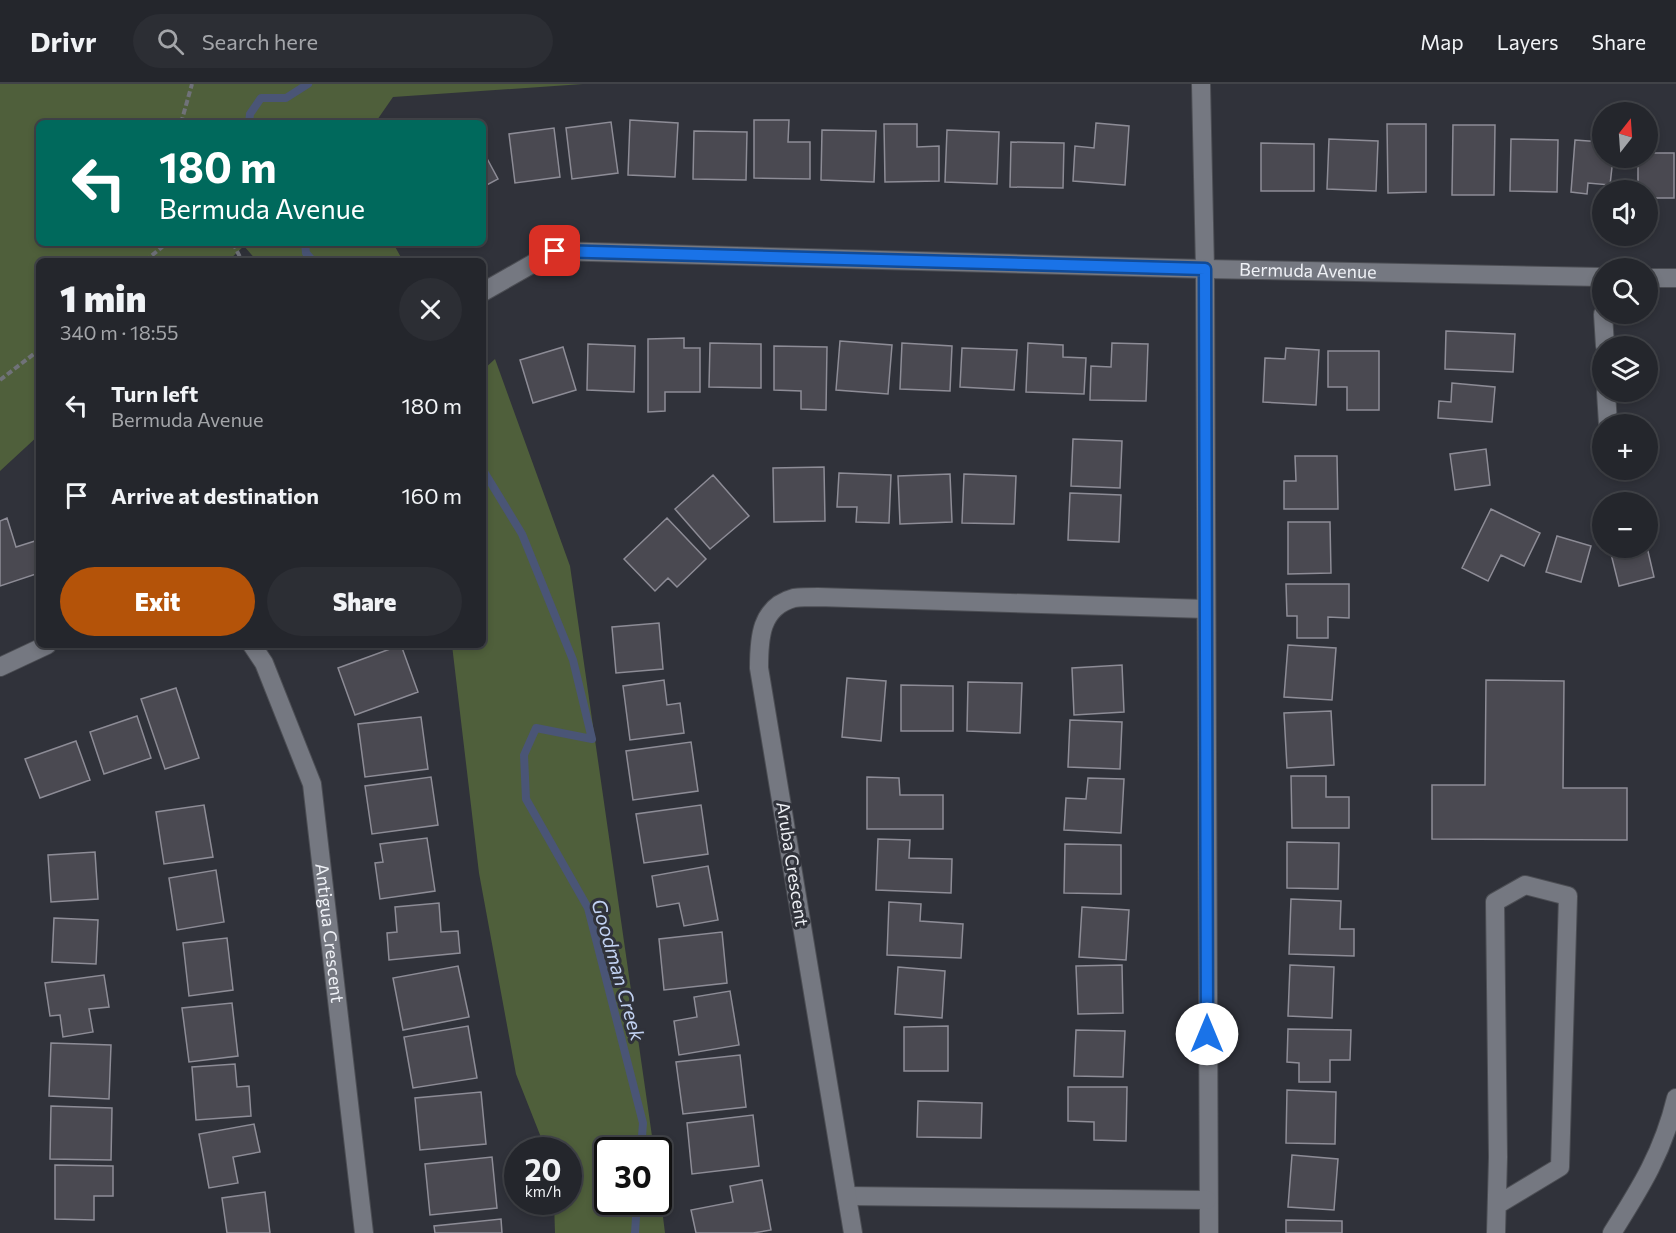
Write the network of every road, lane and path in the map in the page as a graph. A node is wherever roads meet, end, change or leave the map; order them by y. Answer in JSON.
{"nodes":[{"id":1,"x":192,"y":84,"type":"edge"},
{"id":2,"x":1201,"y":84,"type":"edge"},
{"id":3,"x":182,"y":120,"type":"edge"},
{"id":4,"x":162,"y":246,"type":"edge"},
{"id":5,"x":148,"y":258,"type":"edge"},
{"id":6,"x":1205,"y":269,"type":"junction"},
{"id":7,"x":1592,"y":277,"type":"edge"},
{"id":8,"x":1658,"y":278,"type":"edge"},
{"id":9,"x":1676,"y":278,"type":"edge"},
{"id":10,"x":486,"y":290,"type":"edge"},
{"id":11,"x":36,"y":352,"type":"edge"},
{"id":12,"x":0,"y":380,"type":"edge"},
{"id":13,"x":1206,"y":609,"type":"junction"},
{"id":14,"x":41,"y":648,"type":"edge"},
{"id":15,"x":254,"y":648,"type":"edge"},
{"id":16,"x":0,"y":667,"type":"edge"},
{"id":17,"x":1676,"y":1098,"type":"edge"},
{"id":18,"x":847,"y":1196,"type":"junction"},
{"id":19,"x":1207,"y":1200,"type":"junction"},
{"id":20,"x":1497,"y":1204,"type":"junction"},
{"id":21,"x":364,"y":1233,"type":"edge"},
{"id":22,"x":853,"y":1233,"type":"edge"},
{"id":23,"x":1209,"y":1233,"type":"edge"},
{"id":24,"x":1496,"y":1233,"type":"edge"},
{"id":25,"x":1612,"y":1233,"type":"edge"}],
"edges":[{"from":1,"to":3,"type":"path"},
{"from":2,"to":6,"type":"street"},
{"from":4,"to":5,"type":"path"},
{"from":6,"to":7,"type":"street","name":"Bermuda Avenue"},
{"from":6,"to":10,"type":"street","name":"Bermuda Avenue"},
{"from":6,"to":13,"type":"street"},
{"from":8,"to":9,"type":"street"},
{"from":11,"to":12,"type":"path"},
{"from":13,"to":18,"type":"street","name":"Aruba Crescent"},
{"from":13,"to":19,"type":"street"},
{"from":14,"to":16,"type":"street"},
{"from":15,"to":21,"type":"street","name":"Antigua Crescent"},
{"from":17,"to":25,"type":"street"},
{"from":18,"to":19,"type":"street"},
{"from":18,"to":22,"type":"street","name":"Aruba Crescent"},
{"from":19,"to":23,"type":"street"},
{"from":20,"to":20,"type":"street"},
{"from":20,"to":24,"type":"street"}]}
